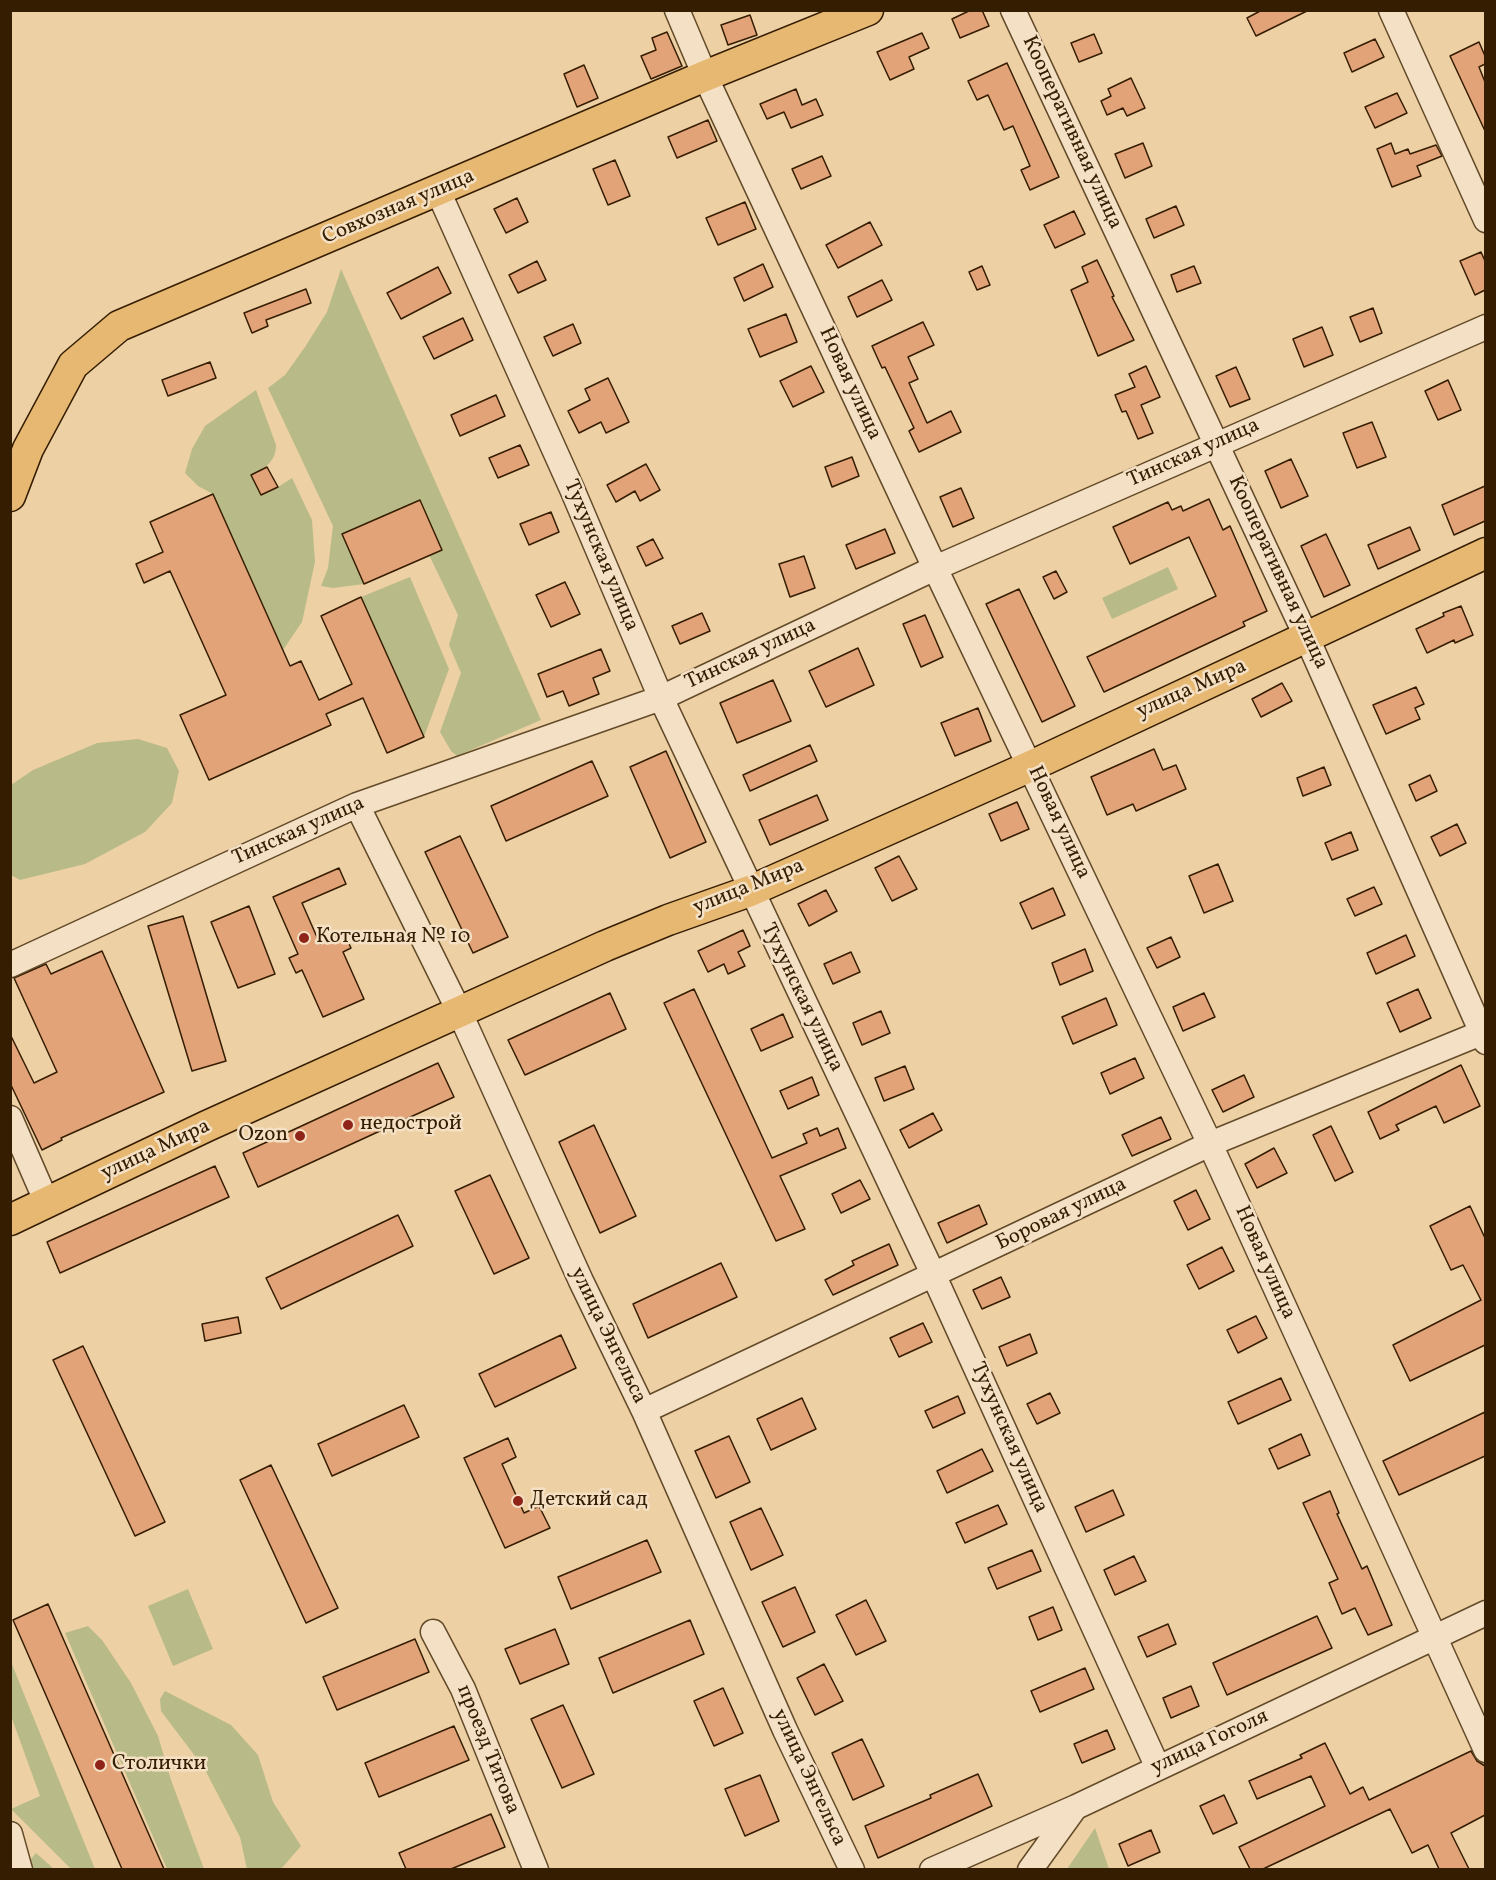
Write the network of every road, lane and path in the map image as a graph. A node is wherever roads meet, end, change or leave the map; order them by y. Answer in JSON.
{"nodes":[{"id":1,"x":677,"y":10,"type":"edge"},
{"id":2,"x":868,"y":10,"type":"edge"},
{"id":3,"x":1013,"y":10,"type":"edge"},
{"id":4,"x":1390,"y":10,"type":"edge"},
{"id":5,"x":705,"y":76,"type":"junction"},
{"id":6,"x":438,"y":191,"type":"junction"},
{"id":7,"x":1485,"y":220,"type":"edge"},
{"id":8,"x":1485,"y":327,"type":"edge"},
{"id":9,"x":1218,"y":444,"type":"junction"},
{"id":10,"x":10,"y":496,"type":"edge"},
{"id":11,"x":1485,"y":554,"type":"edge"},
{"id":12,"x":935,"y":568,"type":"junction"},
{"id":13,"x":1307,"y":638,"type":"junction"},
{"id":14,"x":661,"y":698,"type":"junction"},
{"id":15,"x":1030,"y":766,"type":"junction"},
{"id":16,"x":357,"y":805,"type":"junction"},
{"id":17,"x":750,"y":891,"type":"junction"},
{"id":18,"x":10,"y":965,"type":"edge"},
{"id":19,"x":460,"y":1013,"type":"junction"},
{"id":20,"x":1484,"y":1036,"type":"edge"},
{"id":21,"x":10,"y":1118,"type":"edge"},
{"id":22,"x":1210,"y":1144,"type":"junction"},
{"id":23,"x":47,"y":1203,"type":"junction"},
{"id":24,"x":10,"y":1220,"type":"edge"},
{"id":25,"x":934,"y":1276,"type":"junction"},
{"id":26,"x":644,"y":1411,"type":"junction"},
{"id":27,"x":1485,"y":1613,"type":"edge"},
{"id":28,"x":433,"y":1632,"type":"dead end"},
{"id":29,"x":1433,"y":1637,"type":"junction"},
{"id":30,"x":1485,"y":1750,"type":"edge"},
{"id":31,"x":1158,"y":1768,"type":"junction"},
{"id":32,"x":1076,"y":1807,"type":"junction"},
{"id":33,"x":10,"y":1834,"type":"edge"},
{"id":34,"x":20,"y":1869,"type":"edge"},
{"id":35,"x":536,"y":1869,"type":"edge"},
{"id":36,"x":852,"y":1869,"type":"edge"},
{"id":37,"x":932,"y":1869,"type":"edge"},
{"id":38,"x":1030,"y":1869,"type":"edge"}],
"edges":[{"from":1,"to":5,"type":"street","name":"Новая улица"},
{"from":2,"to":5,"type":"main road","name":"Совхозная улица"},
{"from":3,"to":9,"type":"street","name":"Кооперативная улица"},
{"from":4,"to":7,"type":"street"},
{"from":5,"to":6,"type":"main road","name":"Совхозная улица"},
{"from":5,"to":12,"type":"street","name":"Новая улица"},
{"from":6,"to":10,"type":"main road","name":"Совхозная улица"},
{"from":6,"to":14,"type":"street","name":"Тухунская улица"},
{"from":8,"to":9,"type":"street","name":"Тинская улица"},
{"from":9,"to":12,"type":"street","name":"Тинская улица"},
{"from":9,"to":13,"type":"street","name":"Кооперативная улица"},
{"from":11,"to":13,"type":"main road","name":"улица Мира"},
{"from":12,"to":14,"type":"street","name":"Тинская улица"},
{"from":12,"to":15,"type":"street","name":"Новая улица"},
{"from":13,"to":15,"type":"main road","name":"улица Мира"},
{"from":13,"to":20,"type":"street","name":"Кооперативная улица"},
{"from":14,"to":16,"type":"street","name":"Тинская улица"},
{"from":14,"to":17,"type":"street","name":"Тухунская улица"},
{"from":15,"to":17,"type":"main road","name":"улица Мира"},
{"from":15,"to":22,"type":"street","name":"Новая улица"},
{"from":16,"to":18,"type":"street","name":"Тинская улица"},
{"from":16,"to":19,"type":"street","name":"улица Энгельса"},
{"from":17,"to":19,"type":"main road","name":"улица Мира"},
{"from":17,"to":25,"type":"street","name":"Тухунская улица"},
{"from":19,"to":23,"type":"main road","name":"улица Мира"},
{"from":19,"to":26,"type":"street","name":"улица Энгельса"},
{"from":20,"to":22,"type":"street","name":"Боровая улица"},
{"from":21,"to":23,"type":"street"},
{"from":22,"to":25,"type":"street","name":"Боровая улица"},
{"from":22,"to":29,"type":"street","name":"Новая улица"},
{"from":23,"to":24,"type":"main road","name":"улица Мира"},
{"from":25,"to":26,"type":"street","name":"Боровая улица"},
{"from":25,"to":31,"type":"street","name":"Тухунская улица"},
{"from":26,"to":36,"type":"street","name":"улица Энгельса"},
{"from":27,"to":29,"type":"street","name":"улица Гоголя"},
{"from":28,"to":35,"type":"street","name":"проезд Титова"},
{"from":29,"to":30,"type":"street","name":"Новая улица"},
{"from":29,"to":31,"type":"street","name":"улица Гоголя"},
{"from":31,"to":32,"type":"street","name":"улица Гоголя"},
{"from":32,"to":37,"type":"street","name":"улица Гоголя"},
{"from":32,"to":38,"type":"street"},
{"from":33,"to":34,"type":"street"}]}
